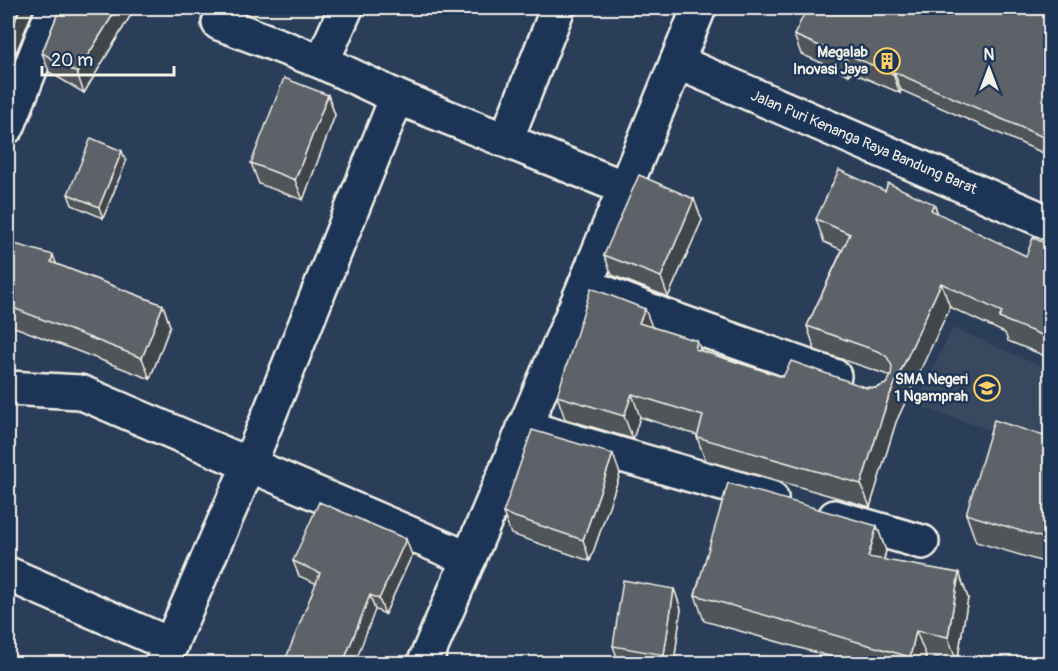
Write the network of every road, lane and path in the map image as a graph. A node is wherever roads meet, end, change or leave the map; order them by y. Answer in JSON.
{"nodes":[{"id":1,"x":54,"y":8,"type":"edge"},
{"id":2,"x":346,"y":8,"type":"edge"},
{"id":3,"x":558,"y":8,"type":"edge"},
{"id":4,"x":699,"y":8,"type":"edge"},
{"id":5,"x":219,"y":23,"type":"dead end"},
{"id":6,"x":677,"y":62,"type":"junction"},
{"id":7,"x":322,"y":63,"type":"junction"},
{"id":8,"x":397,"y":97,"type":"junction"},
{"id":9,"x":8,"y":126,"type":"edge"},
{"id":10,"x":506,"y":140,"type":"junction"},
{"id":11,"x":625,"y":188,"type":"junction"},
{"id":12,"x":1050,"y":223,"type":"edge"},
{"id":13,"x":585,"y":285,"type":"junction"},
{"id":14,"x":859,"y":385,"type":"edge"},
{"id":15,"x":8,"y":388,"type":"edge"},
{"id":16,"x":524,"y":427,"type":"junction"},
{"id":17,"x":249,"y":465,"type":"junction"},
{"id":18,"x":922,"y":542,"type":"dead end"},
{"id":19,"x":469,"y":559,"type":"junction"},
{"id":20,"x":8,"y":574,"type":"edge"},
{"id":21,"x":167,"y":654,"type":"edge"},
{"id":22,"x":424,"y":663,"type":"edge"}],
"edges":[{"from":1,"to":9,"type":"street"},
{"from":2,"to":7,"type":"street"},
{"from":3,"to":10,"type":"street"},
{"from":4,"to":6,"type":"street"},
{"from":5,"to":7,"type":"street"},
{"from":6,"to":11,"type":"street"},
{"from":6,"to":12,"type":"street","name":"Jalan Puri Kenanga Raya Bandung Barat"},
{"from":7,"to":8,"type":"street"},
{"from":8,"to":10,"type":"street"},
{"from":8,"to":17,"type":"street"},
{"from":10,"to":11,"type":"street"},
{"from":11,"to":13,"type":"street"},
{"from":13,"to":14,"type":"street"},
{"from":13,"to":16,"type":"street"},
{"from":15,"to":17,"type":"street"},
{"from":16,"to":18,"type":"street"},
{"from":16,"to":19,"type":"street"},
{"from":17,"to":19,"type":"street"},
{"from":17,"to":21,"type":"street"},
{"from":19,"to":22,"type":"street"},
{"from":20,"to":21,"type":"street"}]}
